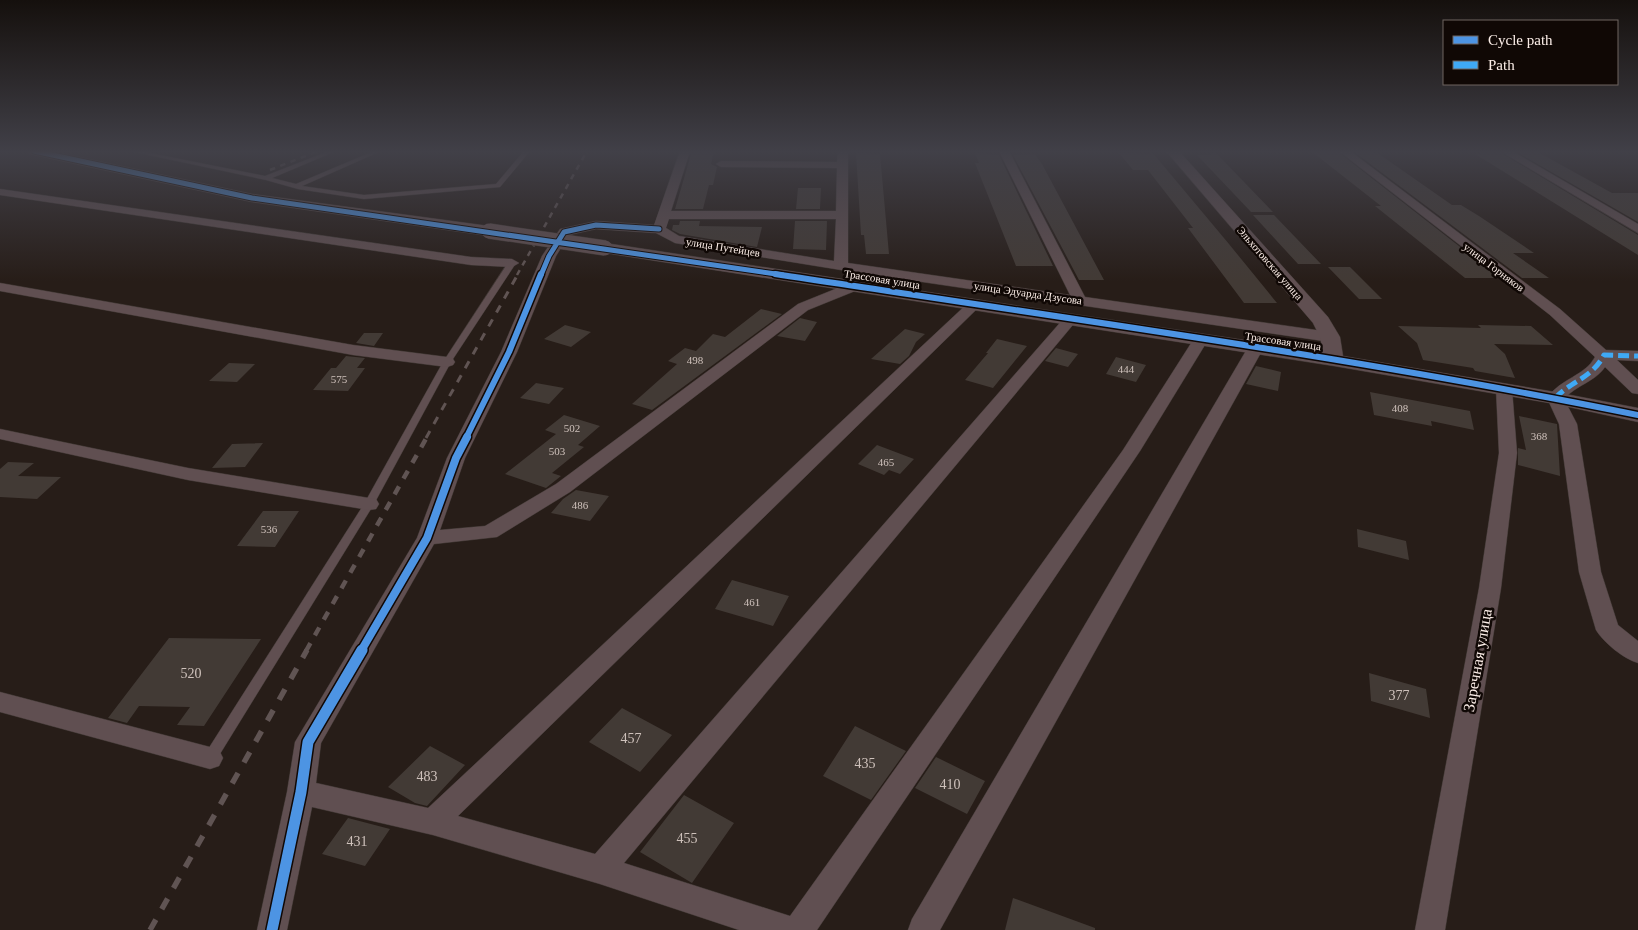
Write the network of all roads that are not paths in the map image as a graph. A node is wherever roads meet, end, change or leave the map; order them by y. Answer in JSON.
{"nodes":[{"id":1,"x":16,"y":194,"type":"edge"},
{"id":2,"x":235,"y":194,"type":"edge"},
{"id":3,"x":348,"y":194,"type":"edge"},
{"id":4,"x":396,"y":194,"type":"edge"},
{"id":5,"x":671,"y":194,"type":"edge"},
{"id":6,"x":842,"y":194,"type":"edge"},
{"id":7,"x":1023,"y":194,"type":"edge"},
{"id":8,"x":1210,"y":194,"type":"edge"},
{"id":9,"x":1401,"y":194,"type":"edge"},
{"id":10,"x":1579,"y":194,"type":"edge"},
{"id":11,"x":841,"y":215,"type":"junction"},
{"id":12,"x":662,"y":222,"type":"junction"},
{"id":13,"x":1638,"y":229,"type":"edge"},
{"id":14,"x":512,"y":263,"type":"joint"},
{"id":15,"x":841,"y":266,"type":"junction"},
{"id":16,"x":855,"y":286,"type":"junction"},
{"id":17,"x":0,"y":287,"type":"edge"},
{"id":18,"x":973,"y":306,"type":"junction"},
{"id":19,"x":1075,"y":310,"type":"junction"},
{"id":20,"x":1330,"y":337,"type":"junction"},
{"id":21,"x":1200,"y":340,"type":"junction"},
{"id":22,"x":1255,"y":349,"type":"junction"},
{"id":23,"x":1604,"y":356,"type":"junction"},
{"id":24,"x":1638,"y":356,"type":"edge"},
{"id":25,"x":1334,"y":360,"type":"junction"},
{"id":26,"x":447,"y":362,"type":"junction"},
{"id":27,"x":1504,"y":389,"type":"junction"},
{"id":28,"x":1638,"y":389,"type":"edge"},
{"id":29,"x":1555,"y":398,"type":"junction"},
{"id":30,"x":1638,"y":415,"type":"edge"},
{"id":31,"x":0,"y":434,"type":"edge"},
{"id":32,"x":368,"y":504,"type":"junction"},
{"id":33,"x":427,"y":538,"type":"junction"},
{"id":34,"x":1638,"y":654,"type":"edge"},
{"id":35,"x":0,"y":702,"type":"edge"},
{"id":36,"x":210,"y":758,"type":"joint"},
{"id":37,"x":300,"y":792,"type":"junction"},
{"id":38,"x":433,"y":822,"type":"junction"},
{"id":39,"x":600,"y":870,"type":"junction"},
{"id":40,"x":272,"y":930,"type":"edge"},
{"id":41,"x":786,"y":930,"type":"edge"},
{"id":42,"x":799,"y":930,"type":"edge"},
{"id":43,"x":923,"y":930,"type":"edge"},
{"id":44,"x":1430,"y":930,"type":"edge"}],
"edges":[{"from":1,"to":14,"type":"street"},
{"from":2,"to":16,"type":"street","name":"Трассовая улица","bridge":true},
{"from":3,"to":4,"type":"lane"},
{"from":5,"to":12,"type":"street"},
{"from":6,"to":11,"type":"street"},
{"from":7,"to":19,"type":"street"},
{"from":8,"to":20,"type":"street","name":"Эльхотовская улица"},
{"from":9,"to":23,"type":"street","name":"улица Горняков"},
{"from":10,"to":13,"type":"street"},
{"from":11,"to":12,"type":"street"},
{"from":11,"to":15,"type":"street"},
{"from":12,"to":15,"type":"street","name":"улица Путейцев"},
{"from":12,"to":33,"type":"street"},
{"from":14,"to":26,"type":"lane"},
{"from":15,"to":19,"type":"street","name":"улица Эдуарда Дзусова"},
{"from":16,"to":18,"type":"street","name":"Трассовая улица"},
{"from":16,"to":33,"type":"street"},
{"from":17,"to":26,"type":"street"},
{"from":18,"to":19,"type":"street","name":"Трассовая улица"},
{"from":18,"to":38,"type":"street"},
{"from":19,"to":20,"type":"street","name":"улица Эдуарда Дзусова"},
{"from":19,"to":21,"type":"street","name":"Трассовая улица"},
{"from":19,"to":39,"type":"street"},
{"from":20,"to":25,"type":"street","name":"Эльхотовская улица"},
{"from":21,"to":22,"type":"street","name":"Трассовая улица"},
{"from":21,"to":42,"type":"street"},
{"from":22,"to":25,"type":"street","name":"Трассовая улица"},
{"from":22,"to":43,"type":"street"},
{"from":23,"to":24,"type":"street"},
{"from":23,"to":28,"type":"street","name":"улица Горняков"},
{"from":23,"to":29,"type":"street"},
{"from":25,"to":27,"type":"street","name":"Трассовая улица"},
{"from":26,"to":32,"type":"lane"},
{"from":27,"to":29,"type":"street","name":"Трассовая улица"},
{"from":27,"to":44,"type":"street","name":"Заречная улица"},
{"from":29,"to":30,"type":"street","name":"Трассовая улица"},
{"from":29,"to":34,"type":"street"},
{"from":31,"to":32,"type":"street"},
{"from":32,"to":36,"type":"lane"},
{"from":33,"to":37,"type":"street"},
{"from":35,"to":36,"type":"street"},
{"from":37,"to":38,"type":"street"},
{"from":37,"to":40,"type":"street"},
{"from":38,"to":39,"type":"street"},
{"from":39,"to":41,"type":"street"}]}
